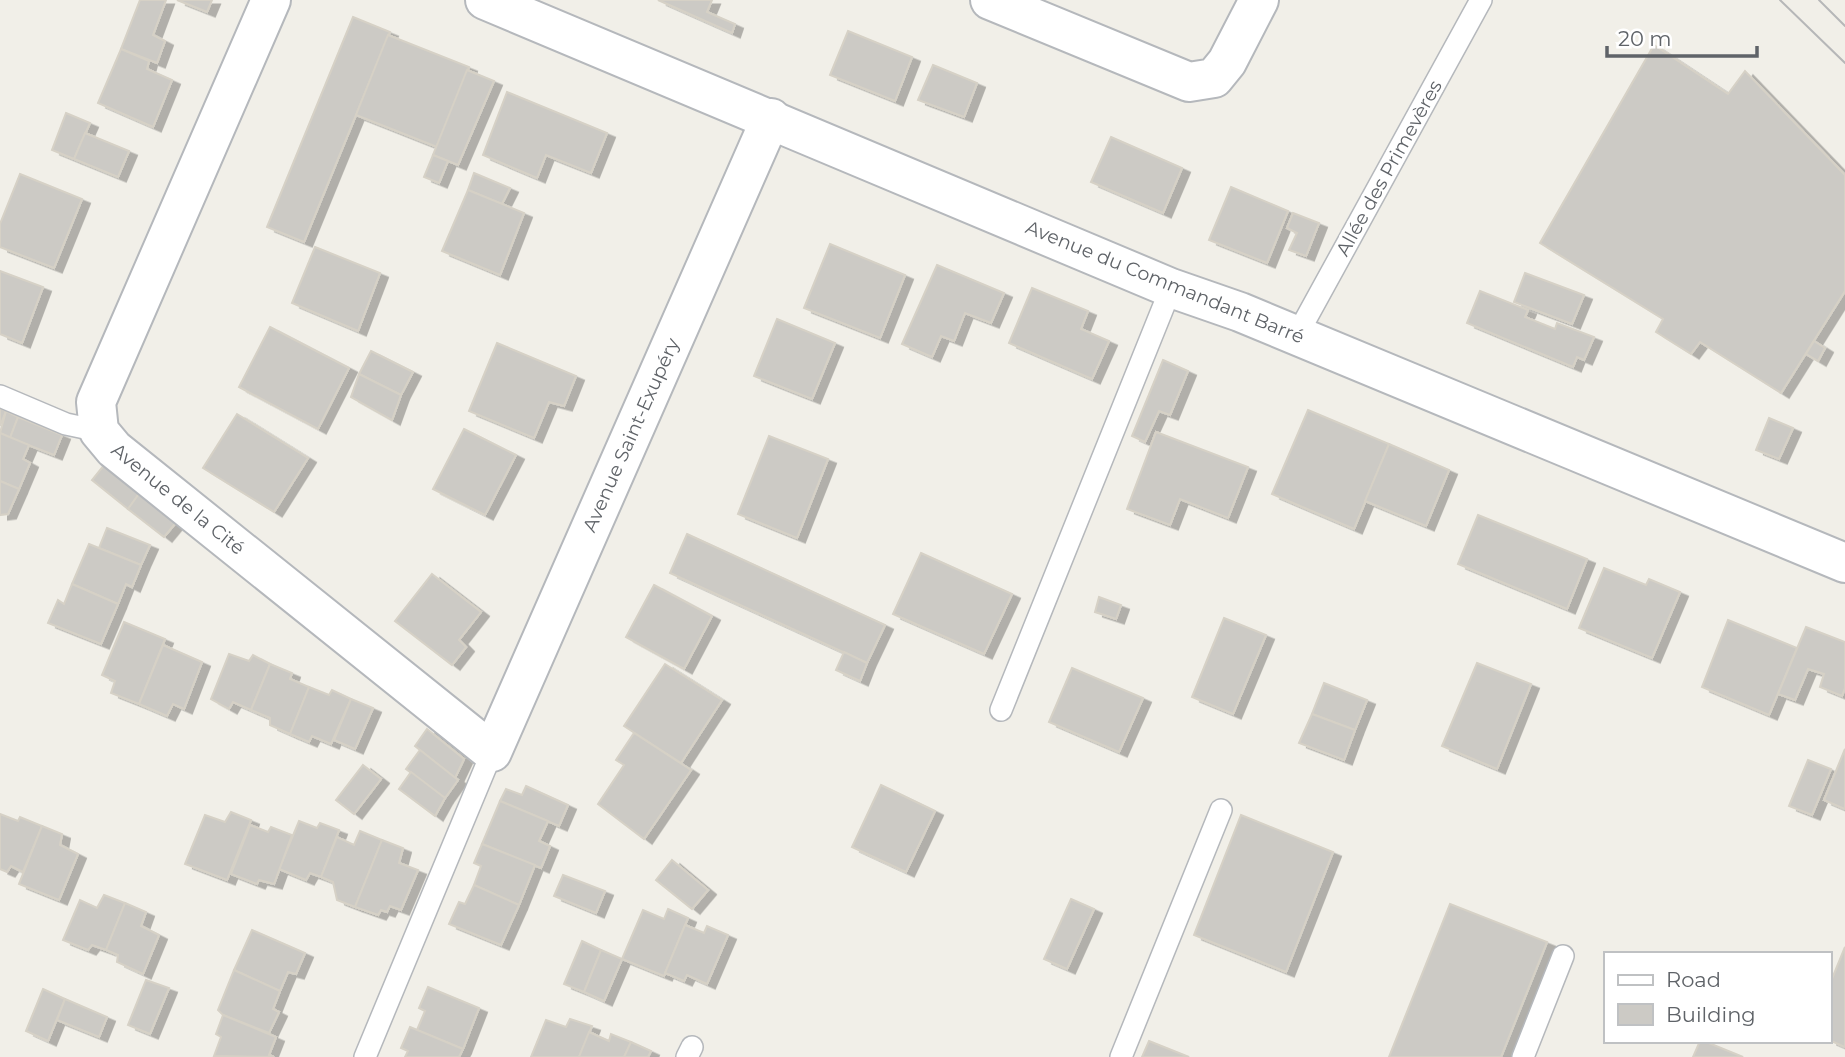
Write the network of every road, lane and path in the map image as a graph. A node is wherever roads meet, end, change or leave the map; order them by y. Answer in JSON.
{"nodes":[{"id":1,"x":271,"y":0,"type":"edge"},
{"id":2,"x":485,"y":0,"type":"edge"},
{"id":3,"x":990,"y":0,"type":"edge"},
{"id":4,"x":1259,"y":0,"type":"edge"},
{"id":5,"x":1482,"y":0,"type":"edge"},
{"id":6,"x":771,"y":117,"type":"junction"},
{"id":7,"x":1171,"y":288,"type":"junction"},
{"id":8,"x":1297,"y":335,"type":"junction"},
{"id":9,"x":0,"y":396,"type":"edge"},
{"id":10,"x":99,"y":431,"type":"junction"},
{"id":11,"x":1845,"y":563,"type":"edge"},
{"id":12,"x":1001,"y":710,"type":"dead end"},
{"id":13,"x":492,"y":752,"type":"junction"},
{"id":14,"x":1221,"y":810,"type":"dead end"},
{"id":15,"x":1563,"y":956,"type":"dead end"},
{"id":16,"x":365,"y":1057,"type":"edge"},
{"id":17,"x":1121,"y":1057,"type":"edge"},
{"id":18,"x":1523,"y":1057,"type":"edge"}],
"edges":[{"from":1,"to":10,"type":"street","name":"Avenue de la Cité"},
{"from":2,"to":6,"type":"street","name":"Avenue du Commandant Barré"},
{"from":3,"to":4,"type":"street"},
{"from":5,"to":8,"type":"lane","name":"Allée des Primevères"},
{"from":6,"to":7,"type":"street","name":"Avenue du Commandant Barré"},
{"from":6,"to":13,"type":"street","name":"Avenue Saint-Exupéry"},
{"from":7,"to":8,"type":"street","name":"Avenue du Commandant Barré"},
{"from":7,"to":12,"type":"lane"},
{"from":8,"to":11,"type":"street","name":"Avenue du Commandant Barré"},
{"from":9,"to":10,"type":"lane"},
{"from":10,"to":13,"type":"street","name":"Avenue de la Cité"},
{"from":13,"to":16,"type":"lane"},
{"from":14,"to":17,"type":"lane"},
{"from":15,"to":18,"type":"lane"}]}
